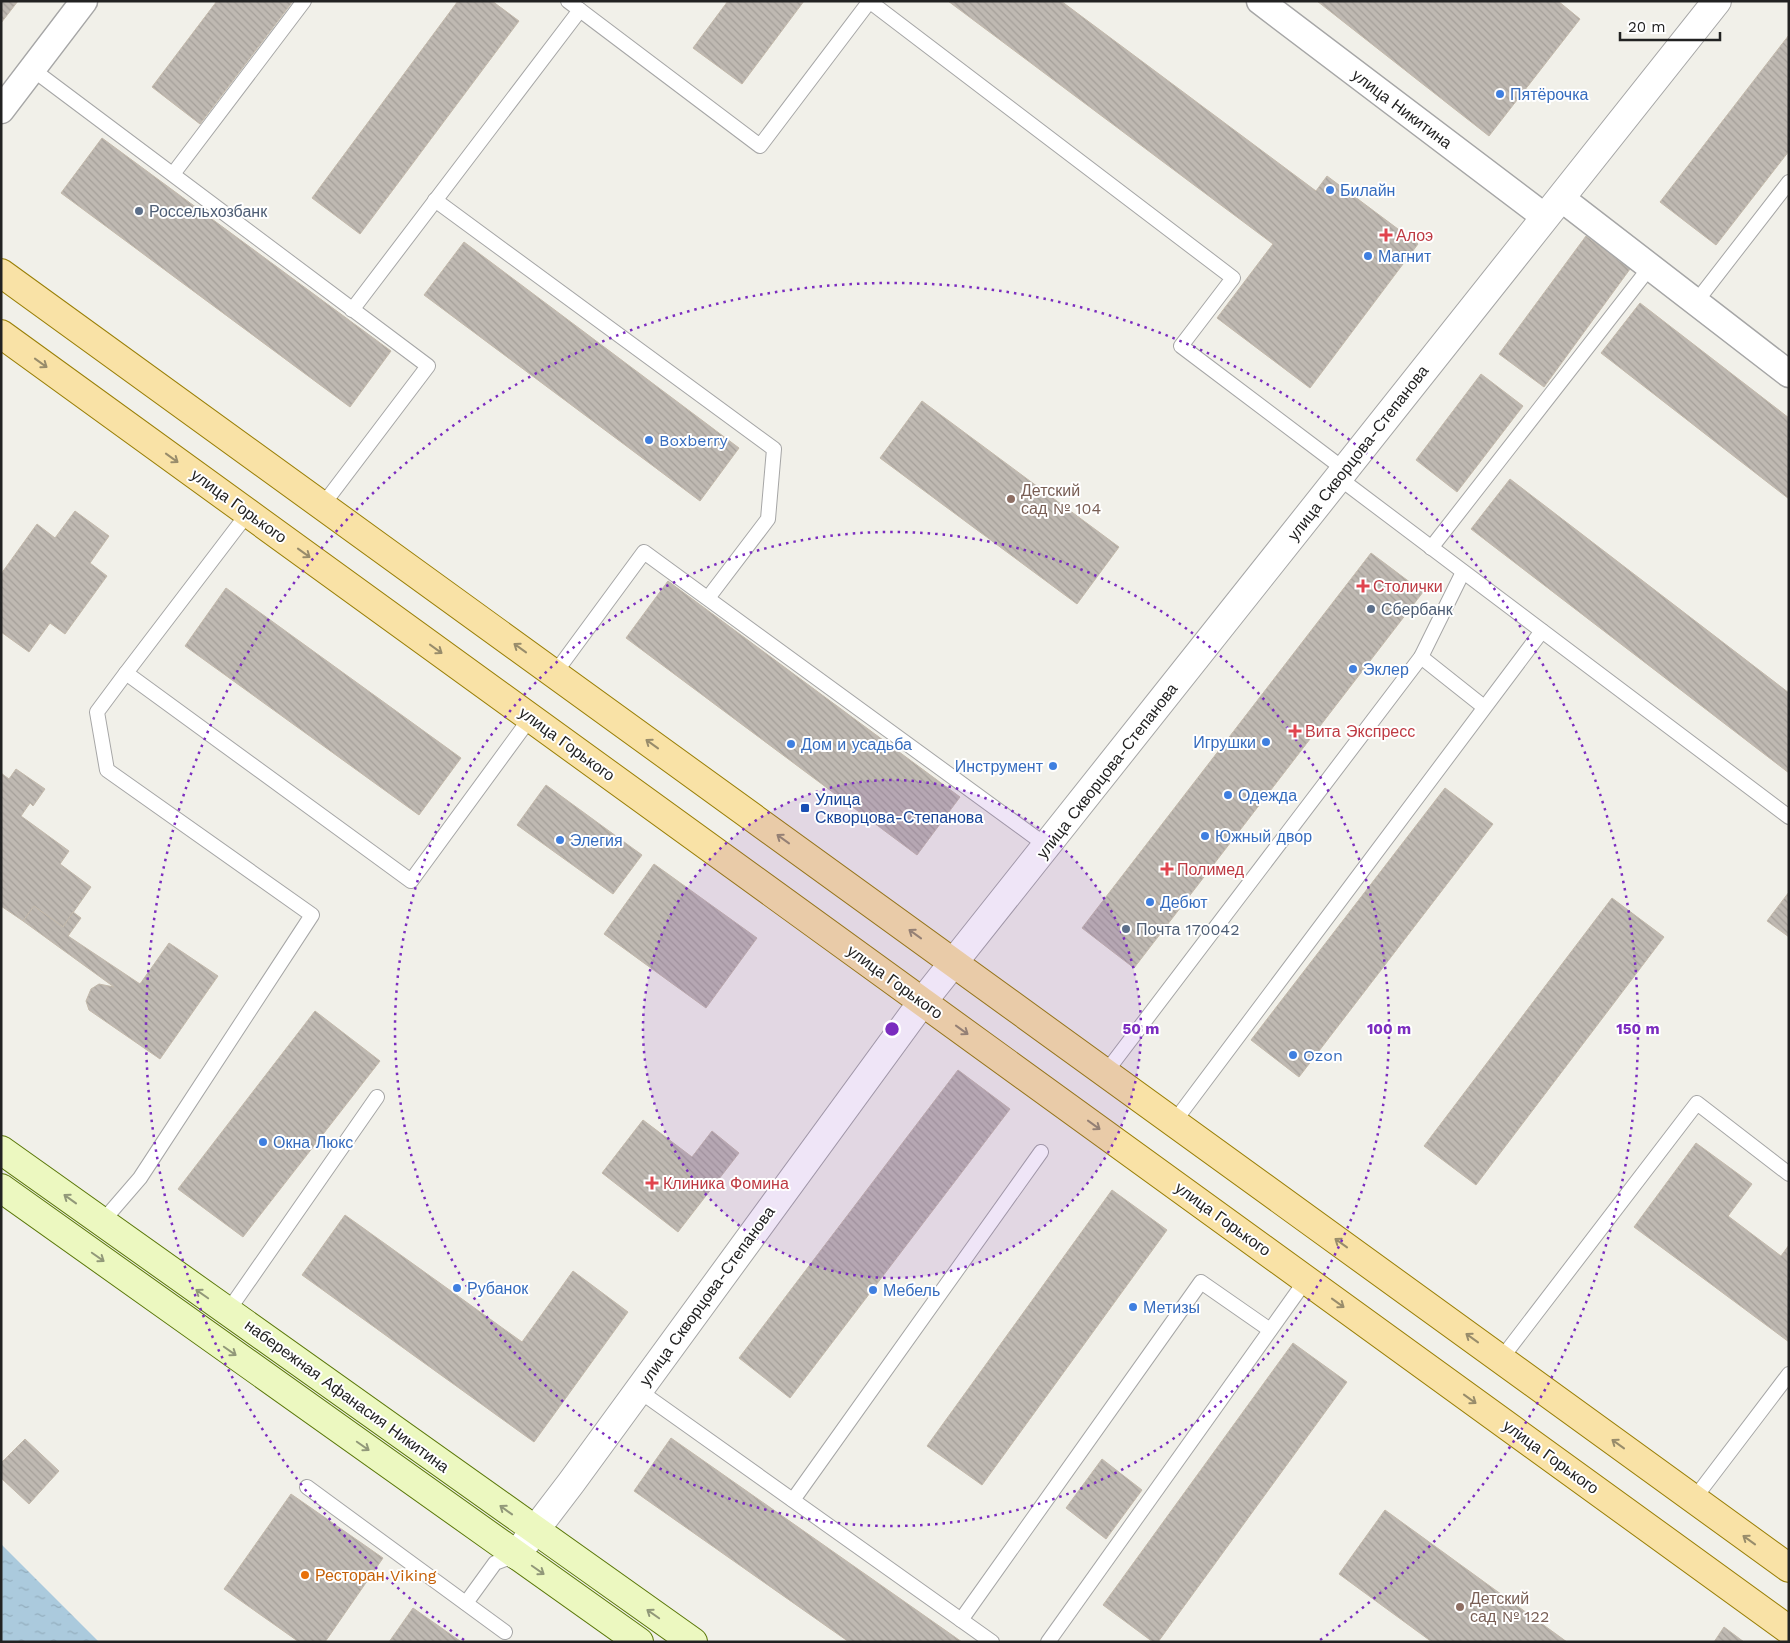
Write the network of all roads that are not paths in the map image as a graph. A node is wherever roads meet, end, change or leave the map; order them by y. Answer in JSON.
{"nodes":[{"id":1,"x":84,"y":1,"type":"edge"},
{"id":2,"x":304,"y":1,"type":"edge"},
{"id":3,"x":568,"y":1,"type":"edge"},
{"id":4,"x":1717,"y":1,"type":"edge"},
{"id":5,"x":869,"y":2,"type":"edge"},
{"id":6,"x":1268,"y":4,"type":"edge"},
{"id":7,"x":580,"y":10,"type":"junction"},
{"id":8,"x":32,"y":69,"type":"junction"},
{"id":9,"x":1,"y":110,"type":"edge"},
{"id":10,"x":173,"y":174,"type":"junction"},
{"id":11,"x":1789,"y":182,"type":"edge"},
{"id":12,"x":436,"y":200,"type":"junction"},
{"id":13,"x":1553,"y":208,"type":"junction"},
{"id":14,"x":1650,"y":267,"type":"junction"},
{"id":15,"x":1,"y":273,"type":"edge"},
{"id":16,"x":1696,"y":302,"type":"junction"},
{"id":17,"x":352,"y":310,"type":"junction"},
{"id":18,"x":1,"y":334,"type":"edge"},
{"id":19,"x":1789,"y":374,"type":"edge"},
{"id":20,"x":1342,"y":474,"type":"junction"},
{"id":21,"x":322,"y":506,"type":"junction"},
{"id":22,"x":248,"y":513,"type":"junction"},
{"id":23,"x":1431,"y":548,"type":"junction"},
{"id":24,"x":1463,"y":572,"type":"junction"},
{"id":25,"x":708,"y":598,"type":"junction"},
{"id":26,"x":1542,"y":631,"type":"junction"},
{"id":27,"x":1421,"y":657,"type":"junction"},
{"id":28,"x":126,"y":673,"type":"junction"},
{"id":29,"x":555,"y":673,"type":"junction"},
{"id":30,"x":1484,"y":707,"type":"junction"},
{"id":31,"x":531,"y":717,"type":"junction"},
{"id":32,"x":1789,"y":817,"type":"edge"},
{"id":33,"x":1047,"y":846,"type":"junction"},
{"id":34,"x":954,"y":963,"type":"junction"},
{"id":35,"x":923,"y":1001,"type":"junction"},
{"id":36,"x":1106,"y":1072,"type":"junction"},
{"id":37,"x":377,"y":1097,"type":"dead end"},
{"id":38,"x":1174,"y":1122,"type":"junction"},
{"id":39,"x":1,"y":1150,"type":"edge"},
{"id":40,"x":1041,"y":1152,"type":"dead end"},
{"id":41,"x":1789,"y":1174,"type":"edge"},
{"id":42,"x":1,"y":1188,"type":"edge"},
{"id":43,"x":102,"y":1222,"type":"junction"},
{"id":44,"x":1306,"y":1280,"type":"junction"},
{"id":45,"x":228,"y":1311,"type":"junction"},
{"id":46,"x":1270,"y":1330,"type":"junction"},
{"id":47,"x":1501,"y":1360,"type":"junction"},
{"id":48,"x":1789,"y":1374,"type":"edge"},
{"id":49,"x":638,"y":1390,"type":"junction"},
{"id":50,"x":307,"y":1487,"type":"dead end"},
{"id":51,"x":1694,"y":1499,"type":"junction"},
{"id":52,"x":793,"y":1500,"type":"junction"},
{"id":53,"x":534,"y":1530,"type":"junction"},
{"id":54,"x":516,"y":1555,"type":"junction"},
{"id":55,"x":1789,"y":1568,"type":"edge"},
{"id":56,"x":466,"y":1603,"type":"junction"},
{"id":57,"x":961,"y":1620,"type":"junction"},
{"id":58,"x":1789,"y":1630,"type":"edge"},
{"id":59,"x":505,"y":1632,"type":"dead end"},
{"id":60,"x":639,"y":1642,"type":"edge"},
{"id":61,"x":693,"y":1642,"type":"edge"},
{"id":62,"x":992,"y":1642,"type":"edge"},
{"id":63,"x":1048,"y":1642,"type":"edge"}],
"edges":[{"from":1,"to":8,"type":"street"},
{"from":2,"to":10,"type":"lane"},
{"from":3,"to":7,"type":"lane"},
{"from":4,"to":13,"type":"street","name":"улица Скворцова-Степанова"},
{"from":5,"to":7,"type":"lane"},
{"from":5,"to":20,"type":"lane"},
{"from":6,"to":13,"type":"street","name":"улица Никитина"},
{"from":7,"to":12,"type":"lane"},
{"from":8,"to":9,"type":"street"},
{"from":8,"to":10,"type":"lane"},
{"from":10,"to":17,"type":"lane"},
{"from":11,"to":16,"type":"lane"},
{"from":12,"to":17,"type":"lane"},
{"from":12,"to":25,"type":"lane"},
{"from":13,"to":14,"type":"street","name":"улица Никитина"},
{"from":13,"to":20,"type":"street","name":"улица Скворцова-Степанова"},
{"from":14,"to":16,"type":"street","name":"улица Никитина"},
{"from":14,"to":23,"type":"lane"},
{"from":15,"to":21,"type":"main road"},
{"from":16,"to":19,"type":"street","name":"улица Никитина"},
{"from":17,"to":21,"type":"lane"},
{"from":18,"to":22,"type":"main road","name":"улица Горького","one_way":true},
{"from":20,"to":23,"type":"lane"},
{"from":20,"to":33,"type":"street","name":"улица Скворцова-Степанова"},
{"from":29,"to":21,"type":"main road","one_way":true},
{"from":22,"to":28,"type":"lane"},
{"from":22,"to":31,"type":"main road","name":"улица Горького","one_way":true},
{"from":23,"to":24,"type":"lane"},
{"from":24,"to":26,"type":"lane"},
{"from":24,"to":27,"type":"lane"},
{"from":25,"to":29,"type":"lane"},
{"from":25,"to":33,"type":"lane"},
{"from":26,"to":30,"type":"lane"},
{"from":26,"to":32,"type":"lane"},
{"from":27,"to":30,"type":"lane"},
{"from":27,"to":36,"type":"lane"},
{"from":28,"to":31,"type":"lane"},
{"from":28,"to":43,"type":"lane"},
{"from":34,"to":29,"type":"main road","one_way":true},
{"from":30,"to":38,"type":"lane"},
{"from":31,"to":35,"type":"main road","name":"улица Горького"},
{"from":33,"to":34,"type":"street","name":"улица Скворцова-Степанова"},
{"from":34,"to":35,"type":"street","name":"улица Скворцова-Степанова"},
{"from":34,"to":36,"type":"main road"},
{"from":35,"to":44,"type":"main road","name":"улица Горького","one_way":true},
{"from":35,"to":49,"type":"street","name":"улица Скворцова-Степанова"},
{"from":36,"to":38,"type":"main road"},
{"from":37,"to":45,"type":"lane"},
{"from":47,"to":38,"type":"main road","one_way":true},
{"from":43,"to":39,"type":"main road","name":"набережная Афанасия Никитина","one_way":true},
{"from":40,"to":52,"type":"lane"},
{"from":41,"to":47,"type":"lane"},
{"from":42,"to":54,"type":"main road","name":"набережная Афанасия Никитина","one_way":true},
{"from":45,"to":43,"type":"main road","name":"набережная Афанасия Никитина","one_way":true},
{"from":44,"to":46,"type":"lane"},
{"from":44,"to":58,"type":"main road","name":"улица Горького","one_way":true},
{"from":53,"to":45,"type":"main road","name":"набережная Афанасия Никитина","one_way":true},
{"from":46,"to":57,"type":"lane"},
{"from":46,"to":63,"type":"lane"},
{"from":51,"to":47,"type":"main road","one_way":true},
{"from":48,"to":51,"type":"lane"},
{"from":49,"to":52,"type":"lane"},
{"from":49,"to":53,"type":"street","name":"улица Скворцова-Степанова"},
{"from":50,"to":56,"type":"lane"},
{"from":55,"to":51,"type":"main road","one_way":true},
{"from":52,"to":57,"type":"lane"},
{"from":53,"to":54,"type":"street","name":"улица Скворцова-Степанова"},
{"from":61,"to":53,"type":"main road","name":"набережная Афанасия Никитина","one_way":true},
{"from":54,"to":56,"type":"lane"},
{"from":54,"to":60,"type":"main road","name":"набережная Афанасия Никитина","one_way":true},
{"from":56,"to":59,"type":"lane"},
{"from":57,"to":62,"type":"lane"}]}
